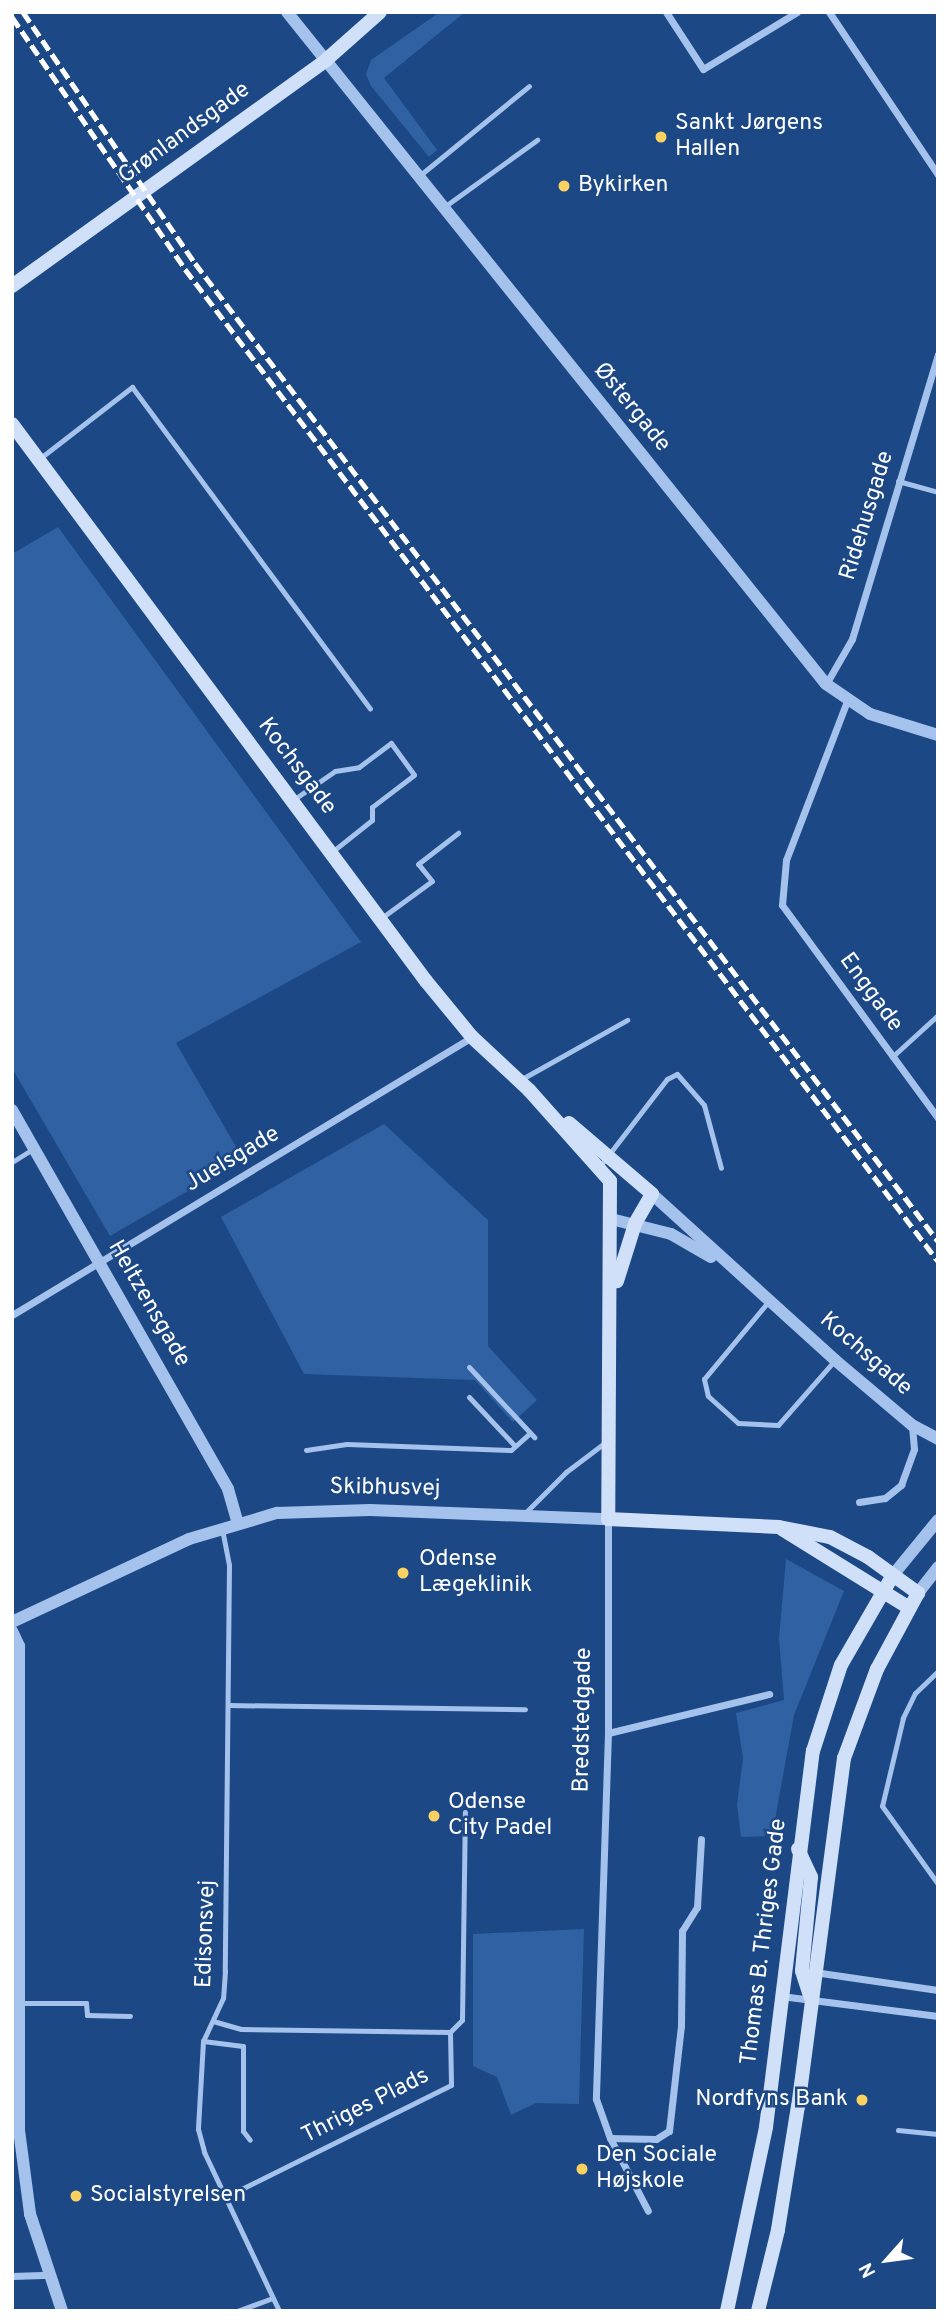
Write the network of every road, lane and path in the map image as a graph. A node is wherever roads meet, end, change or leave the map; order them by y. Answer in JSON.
{"nodes":[{"id":1,"x":287,"y":12,"type":"edge"},
{"id":2,"x":380,"y":12,"type":"edge"},
{"id":3,"x":666,"y":12,"type":"edge"},
{"id":4,"x":797,"y":12,"type":"edge"},
{"id":5,"x":829,"y":12,"type":"edge"},
{"id":6,"x":326,"y":60,"type":"junction"},
{"id":7,"x":529,"y":86,"type":"dead end"},
{"id":8,"x":537,"y":140,"type":"dead end"},
{"id":9,"x":938,"y":175,"type":"edge"},
{"id":10,"x":419,"y":176,"type":"junction"},
{"id":11,"x":444,"y":207,"type":"junction"},
{"id":12,"x":12,"y":286,"type":"edge"},
{"id":13,"x":938,"y":355,"type":"edge"},
{"id":14,"x":12,"y":424,"type":"edge"},
{"id":15,"x":39,"y":459,"type":"junction"},
{"id":16,"x":898,"y":481,"type":"junction"},
{"id":17,"x":938,"y":492,"type":"edge"},
{"id":18,"x":825,"y":684,"type":"junction"},
{"id":19,"x":847,"y":701,"type":"junction"},
{"id":20,"x":370,"y":709,"type":"dead end"},
{"id":21,"x":938,"y":735,"type":"edge"},
{"id":22,"x":293,"y":800,"type":"junction"},
{"id":23,"x":458,"y":833,"type":"dead end"},
{"id":24,"x":331,"y":852,"type":"junction"},
{"id":25,"x":380,"y":919,"type":"junction"},
{"id":26,"x":938,"y":1014,"type":"edge"},
{"id":27,"x":627,"y":1020,"type":"dead end"},
{"id":28,"x":472,"y":1037,"type":"junction"},
{"id":29,"x":892,"y":1057,"type":"junction"},
{"id":30,"x":524,"y":1086,"type":"junction"},
{"id":31,"x":12,"y":1110,"type":"edge"},
{"id":32,"x":938,"y":1118,"type":"edge"},
{"id":33,"x":34,"y":1149,"type":"junction"},
{"id":34,"x":606,"y":1161,"type":"junction"},
{"id":35,"x":12,"y":1162,"type":"edge"},
{"id":36,"x":721,"y":1168,"type":"dead end"},
{"id":37,"x":628,"y":1172,"type":"junction"},
{"id":38,"x":610,"y":1181,"type":"junction"},
{"id":39,"x":652,"y":1194,"type":"junction"},
{"id":40,"x":611,"y":1219,"type":"junction"},
{"id":41,"x":635,"y":1224,"type":"junction"},
{"id":42,"x":100,"y":1264,"type":"junction"},
{"id":43,"x":737,"y":1275,"type":"junction"},
{"id":44,"x":612,"y":1300,"type":"junction"},
{"id":45,"x":768,"y":1301,"type":"junction"},
{"id":46,"x":12,"y":1315,"type":"edge"},
{"id":47,"x":835,"y":1360,"type":"junction"},
{"id":48,"x":469,"y":1367,"type":"dead end"},
{"id":49,"x":470,"y":1397,"type":"dead end"},
{"id":50,"x":912,"y":1425,"type":"junction"},
{"id":51,"x":610,"y":1439,"type":"junction"},
{"id":52,"x":938,"y":1439,"type":"edge"},
{"id":53,"x":515,"y":1447,"type":"junction"},
{"id":54,"x":306,"y":1450,"type":"dead end"},
{"id":55,"x":561,"y":1466,"type":"dead end"},
{"id":56,"x":566,"y":1472,"type":"junction"},
{"id":57,"x":859,"y":1502,"type":"dead end"},
{"id":58,"x":523,"y":1516,"type":"junction"},
{"id":59,"x":608,"y":1519,"type":"junction"},
{"id":60,"x":938,"y":1520,"type":"edge"},
{"id":61,"x":238,"y":1523,"type":"junction"},
{"id":62,"x":779,"y":1527,"type":"junction"},
{"id":63,"x":221,"y":1528,"type":"junction"},
{"id":64,"x":938,"y":1567,"type":"edge"},
{"id":65,"x":893,"y":1575,"type":"junction"},
{"id":66,"x":882,"y":1591,"type":"junction"},
{"id":67,"x":918,"y":1593,"type":"junction"},
{"id":68,"x":908,"y":1607,"type":"junction"},
{"id":69,"x":12,"y":1622,"type":"edge"},
{"id":70,"x":12,"y":1632,"type":"edge"},
{"id":71,"x":938,"y":1671,"type":"edge"},
{"id":72,"x":769,"y":1694,"type":"dead end"},
{"id":73,"x":228,"y":1705,"type":"junction"},
{"id":74,"x":525,"y":1709,"type":"dead end"},
{"id":75,"x":608,"y":1733,"type":"junction"},
{"id":76,"x":465,"y":1812,"type":"dead end"},
{"id":77,"x":701,"y":1839,"type":"dead end"},
{"id":78,"x":798,"y":1848,"type":"junction"},
{"id":79,"x":938,"y":1884,"type":"edge"},
{"id":80,"x":15,"y":1937,"type":"edge"},
{"id":81,"x":784,"y":1969,"type":"junction"},
{"id":82,"x":808,"y":1971,"type":"junction"},
{"id":83,"x":938,"y":1990,"type":"edge"},
{"id":84,"x":780,"y":1996,"type":"junction"},
{"id":85,"x":812,"y":2000,"type":"junction"},
{"id":86,"x":17,"y":2003,"type":"junction"},
{"id":87,"x":130,"y":2016,"type":"dead end"},
{"id":88,"x":938,"y":2016,"type":"edge"},
{"id":89,"x":213,"y":2021,"type":"junction"},
{"id":90,"x":450,"y":2032,"type":"junction"},
{"id":91,"x":203,"y":2041,"type":"junction"},
{"id":92,"x":898,"y":2130,"type":"dead end"},
{"id":93,"x":938,"y":2134,"type":"edge"},
{"id":94,"x":610,"y":2138,"type":"junction"},
{"id":95,"x":250,"y":2140,"type":"dead end"},
{"id":96,"x":17,"y":2163,"type":"edge"},
{"id":97,"x":225,"y":2197,"type":"junction"},
{"id":98,"x":648,"y":2211,"type":"dead end"},
{"id":99,"x":50,"y":2275,"type":"junction"},
{"id":100,"x":12,"y":2276,"type":"edge"},
{"id":101,"x":274,"y":2298,"type":"junction"},
{"id":102,"x":62,"y":2311,"type":"edge"},
{"id":103,"x":237,"y":2311,"type":"edge"},
{"id":104,"x":279,"y":2311,"type":"edge"},
{"id":105,"x":727,"y":2311,"type":"edge"},
{"id":106,"x":758,"y":2311,"type":"edge"}],
"edges":[{"from":1,"to":6,"type":"street","name":"Østergade"},
{"from":2,"to":6,"type":"main road","name":"Grønlandsgade"},
{"from":3,"to":4,"type":"street"},
{"from":5,"to":9,"type":"street"},
{"from":6,"to":10,"type":"street","name":"Østergade"},
{"from":6,"to":12,"type":"main road","name":"Grønlandsgade"},
{"from":7,"to":10,"type":"lane"},
{"from":8,"to":11,"type":"lane"},
{"from":10,"to":11,"type":"street","name":"Østergade"},
{"from":11,"to":18,"type":"street","name":"Østergade"},
{"from":13,"to":16,"type":"street","name":"Ridehusgade"},
{"from":14,"to":15,"type":"main road","name":"Kochsgade"},
{"from":15,"to":20,"type":"lane"},
{"from":15,"to":22,"type":"main road","name":"Kochsgade"},
{"from":16,"to":17,"type":"lane"},
{"from":16,"to":18,"type":"street","name":"Ridehusgade"},
{"from":18,"to":19,"type":"street","name":"Østergade"},
{"from":19,"to":21,"type":"street","name":"Østergade"},
{"from":19,"to":29,"type":"street","name":"Enggade"},
{"from":22,"to":24,"type":"main road","name":"Kochsgade"},
{"from":22,"to":24,"type":"lane"},
{"from":23,"to":25,"type":"lane"},
{"from":24,"to":25,"type":"main road","name":"Kochsgade"},
{"from":25,"to":28,"type":"main road","name":"Kochsgade"},
{"from":26,"to":29,"type":"lane"},
{"from":27,"to":30,"type":"lane"},
{"from":28,"to":30,"type":"main road","name":"Kochsgade"},
{"from":28,"to":42,"type":"street","name":"Juelsgade"},
{"from":29,"to":32,"type":"street","name":"Enggade"},
{"from":30,"to":34,"type":"main road","name":"Kochsgade"},
{"from":31,"to":33,"type":"street","name":"Heltzensgade"},
{"from":33,"to":35,"type":"lane"},
{"from":33,"to":42,"type":"street","name":"Heltzensgade"},
{"from":34,"to":36,"type":"lane"},
{"from":34,"to":37,"type":"main road","name":"Kochsgade"},
{"from":34,"to":38,"type":"main road","name":"Kochsgade"},
{"from":37,"to":38,"type":"main road"},
{"from":37,"to":39,"type":"main road","name":"Kochsgade"},
{"from":38,"to":40,"type":"main road","name":"Bredstedgade"},
{"from":39,"to":41,"type":"main road","name":"Bredstedgade"},
{"from":39,"to":43,"type":"street","name":"Kochsgade"},
{"from":40,"to":41,"type":"street","name":"Kochsgade"},
{"from":40,"to":44,"type":"main road","name":"Bredstedgade"},
{"from":41,"to":43,"type":"street","name":"Kochsgade"},
{"from":41,"to":44,"type":"main road","name":"Bredstedgade"},
{"from":42,"to":46,"type":"street","name":"Juelsgade"},
{"from":42,"to":61,"type":"street","name":"Heltzensgade"},
{"from":43,"to":45,"type":"street","name":"Kochsgade"},
{"from":44,"to":51,"type":"main road","name":"Bredstedgade"},
{"from":45,"to":47,"type":"street","name":"Kochsgade"},
{"from":45,"to":47,"type":"lane"},
{"from":47,"to":50,"type":"street","name":"Kochsgade"},
{"from":48,"to":53,"type":"lane"},
{"from":49,"to":53,"type":"lane"},
{"from":50,"to":52,"type":"street"},
{"from":50,"to":57,"type":"street","name":"Kochsgade"},
{"from":51,"to":56,"type":"lane"},
{"from":51,"to":59,"type":"main road","name":"Bredstedgade"},
{"from":53,"to":54,"type":"lane"},
{"from":55,"to":56,"type":"lane"},
{"from":56,"to":58,"type":"lane"},
{"from":58,"to":59,"type":"street","name":"Skibhusvej"},
{"from":58,"to":61,"type":"street","name":"Skibhusvej"},
{"from":59,"to":62,"type":"main road","name":"Skibhusvej"},
{"from":59,"to":75,"type":"street","name":"Bredstedgade"},
{"from":60,"to":65,"type":"street","name":"Thomas B. Thriges Gade"},
{"from":61,"to":63,"type":"street","name":"Skibhusvej"},
{"from":62,"to":65,"type":"main road","name":"Skibhusvej"},
{"from":62,"to":66,"type":"main road","name":"Skibhusvej"},
{"from":63,"to":69,"type":"street","name":"Skibhusvej"},
{"from":63,"to":73,"type":"lane","name":"Edisonsvej"},
{"from":64,"to":67,"type":"street"},
{"from":65,"to":66,"type":"main road","name":"Thomas B. Thriges Gade"},
{"from":65,"to":67,"type":"main road","name":"Skibhusvej"},
{"from":66,"to":68,"type":"main road"},
{"from":66,"to":78,"type":"main road","name":"Thomas B. Thriges Gade"},
{"from":67,"to":68,"type":"main road"},
{"from":68,"to":82,"type":"main road"},
{"from":70,"to":80,"type":"street"},
{"from":71,"to":79,"type":"lane"},
{"from":72,"to":75,"type":"street"},
{"from":73,"to":74,"type":"lane"},
{"from":73,"to":89,"type":"lane","name":"Edisonsvej"},
{"from":75,"to":94,"type":"street","name":"Bredstedgade"},
{"from":76,"to":90,"type":"lane"},
{"from":77,"to":94,"type":"street"},
{"from":78,"to":81,"type":"main road","name":"Thomas B. Thriges Gade"},
{"from":78,"to":82,"type":"main road"},
{"from":80,"to":86,"type":"street"},
{"from":81,"to":82,"type":"street"},
{"from":81,"to":84,"type":"main road","name":"Thomas B. Thriges Gade"},
{"from":82,"to":83,"type":"street"},
{"from":82,"to":85,"type":"main road"},
{"from":84,"to":85,"type":"street"},
{"from":84,"to":105,"type":"main road","name":"Thomas B. Thriges Gade"},
{"from":85,"to":88,"type":"street"},
{"from":85,"to":106,"type":"main road"},
{"from":86,"to":87,"type":"lane"},
{"from":86,"to":96,"type":"street"},
{"from":89,"to":90,"type":"lane","name":"Thriges Plads"},
{"from":89,"to":91,"type":"lane","name":"Edisonsvej"},
{"from":90,"to":97,"type":"lane","name":"Thriges Plads"},
{"from":91,"to":95,"type":"lane"},
{"from":91,"to":97,"type":"lane","name":"Edisonsvej"},
{"from":92,"to":93,"type":"lane"},
{"from":94,"to":98,"type":"street","name":"Bredstedgade"},
{"from":96,"to":99,"type":"street"},
{"from":97,"to":101,"type":"lane","name":"Edisonsvej"},
{"from":99,"to":100,"type":"street"},
{"from":99,"to":102,"type":"street"},
{"from":101,"to":103,"type":"lane"},
{"from":101,"to":104,"type":"lane","name":"Edisonsvej"}]}
